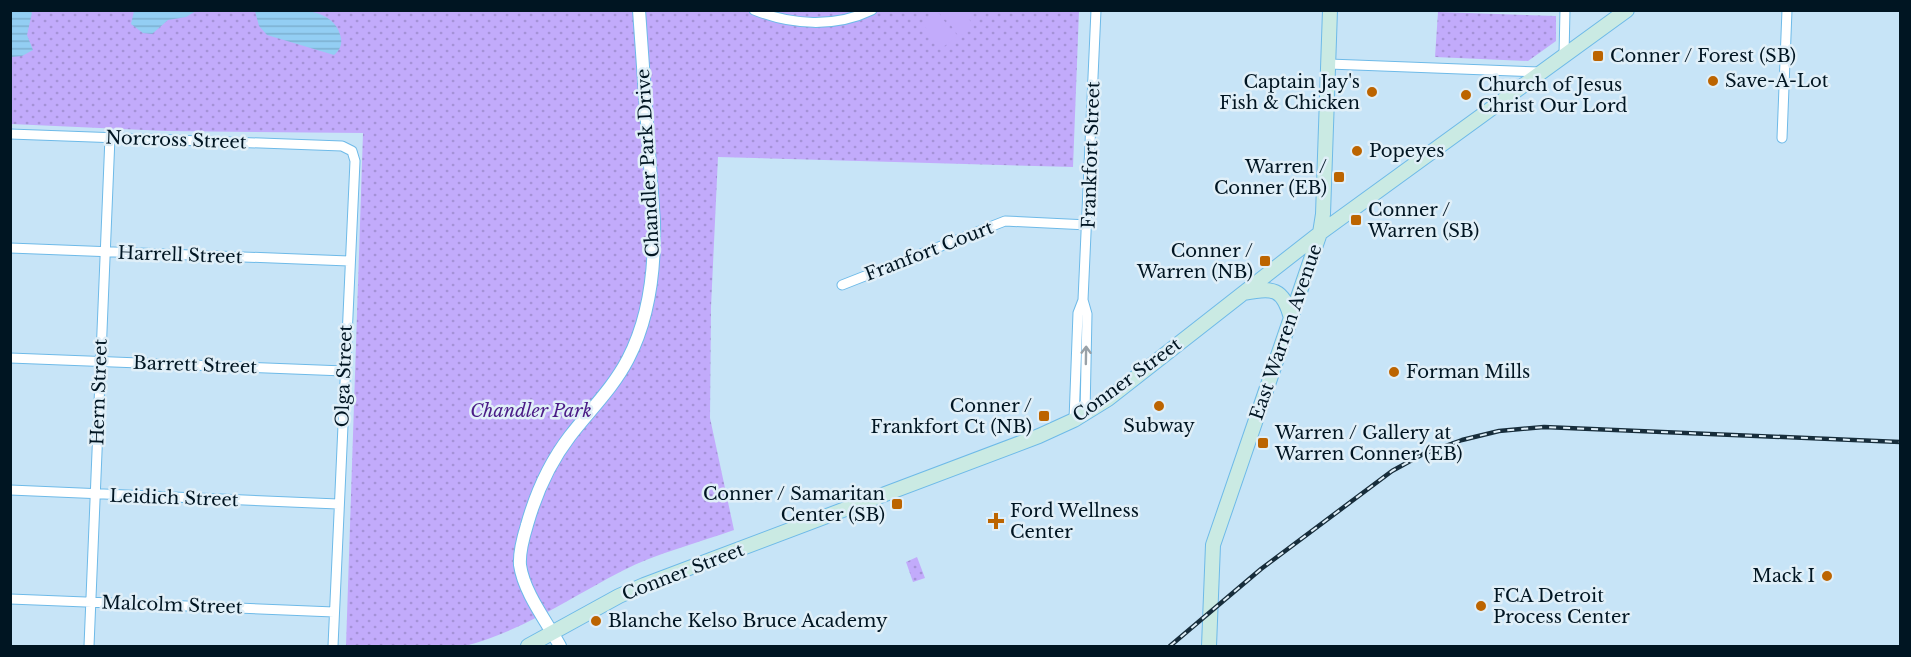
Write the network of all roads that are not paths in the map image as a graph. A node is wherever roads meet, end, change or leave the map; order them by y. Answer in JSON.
{"nodes":[{"id":1,"x":639,"y":10,"type":"edge"},
{"id":2,"x":754,"y":10,"type":"edge"},
{"id":3,"x":872,"y":10,"type":"edge"},
{"id":4,"x":1096,"y":10,"type":"edge"},
{"id":5,"x":1330,"y":10,"type":"edge"},
{"id":6,"x":1565,"y":10,"type":"edge"},
{"id":7,"x":1627,"y":10,"type":"edge"},
{"id":8,"x":1787,"y":10,"type":"edge"},
{"id":9,"x":1564,"y":55,"type":"junction"},
{"id":10,"x":1329,"y":64,"type":"junction"},
{"id":11,"x":1540,"y":72,"type":"junction"},
{"id":12,"x":10,"y":134,"type":"edge"},
{"id":13,"x":110,"y":137,"type":"junction"},
{"id":14,"x":1782,"y":138,"type":"dead end"},
{"id":15,"x":342,"y":146,"type":"joint"},
{"id":16,"x":1088,"y":225,"type":"junction"},
{"id":17,"x":1320,"y":233,"type":"junction"},
{"id":18,"x":10,"y":248,"type":"edge"},
{"id":19,"x":105,"y":252,"type":"junction"},
{"id":20,"x":349,"y":261,"type":"junction"},
{"id":21,"x":842,"y":285,"type":"dead end"},
{"id":22,"x":1242,"y":293,"type":"junction"},
{"id":23,"x":1291,"y":318,"type":"junction"},
{"id":24,"x":10,"y":358,"type":"edge"},
{"id":25,"x":101,"y":361,"type":"junction"},
{"id":26,"x":344,"y":371,"type":"junction"},
{"id":27,"x":1079,"y":417,"type":"junction"},
{"id":28,"x":10,"y":490,"type":"edge"},
{"id":29,"x":95,"y":495,"type":"junction"},
{"id":30,"x":339,"y":504,"type":"junction"},
{"id":31,"x":10,"y":599,"type":"edge"},
{"id":32,"x":91,"y":602,"type":"junction"},
{"id":33,"x":334,"y":612,"type":"junction"},
{"id":34,"x":553,"y":633,"type":"junction"},
{"id":35,"x":89,"y":646,"type":"edge"},
{"id":36,"x":333,"y":646,"type":"edge"},
{"id":37,"x":528,"y":646,"type":"edge"},
{"id":38,"x":560,"y":646,"type":"edge"},
{"id":39,"x":1209,"y":646,"type":"edge"}],
"edges":[{"from":1,"to":34,"type":"street","name":"Chandler Park Drive"},
{"from":2,"to":3,"type":"street"},
{"from":4,"to":16,"type":"street","name":"Frankfort Street"},
{"from":5,"to":10,"type":"main road","name":"East Warren Avenue"},
{"from":6,"to":9,"type":"street"},
{"from":7,"to":9,"type":"main road","name":"Conner Street"},
{"from":8,"to":14,"type":"street"},
{"from":9,"to":11,"type":"main road","name":"Conner Street"},
{"from":10,"to":11,"type":"street"},
{"from":10,"to":17,"type":"main road","name":"East Warren Avenue"},
{"from":11,"to":17,"type":"main road","name":"Conner Street"},
{"from":12,"to":13,"type":"street","name":"Norcross Street"},
{"from":13,"to":15,"type":"street","name":"Norcross Street"},
{"from":13,"to":19,"type":"street","name":"Hern Street"},
{"from":15,"to":20,"type":"street","name":"Olga Street"},
{"from":16,"to":21,"type":"street","name":"Franfort Court"},
{"from":16,"to":27,"type":"street","name":"Frankfort Street"},
{"from":17,"to":22,"type":"main road","name":"Conner Street"},
{"from":17,"to":23,"type":"main road","name":"East Warren Avenue"},
{"from":18,"to":19,"type":"street","name":"Harrell Street"},
{"from":19,"to":20,"type":"street","name":"Harrell Street"},
{"from":19,"to":25,"type":"street","name":"Hern Street"},
{"from":20,"to":26,"type":"street","name":"Olga Street"},
{"from":22,"to":23,"type":"main road"},
{"from":22,"to":27,"type":"main road","name":"Conner Street"},
{"from":23,"to":39,"type":"main road","name":"East Warren Avenue"},
{"from":24,"to":25,"type":"street","name":"Barrett Street"},
{"from":25,"to":26,"type":"street","name":"Barrett Street"},
{"from":25,"to":29,"type":"street","name":"Hern Street"},
{"from":26,"to":30,"type":"street","name":"Olga Street"},
{"from":27,"to":34,"type":"main road","name":"Conner Street"},
{"from":28,"to":29,"type":"street","name":"Leidich Street"},
{"from":29,"to":30,"type":"street","name":"Leidich Street"},
{"from":29,"to":32,"type":"street","name":"Hern Street"},
{"from":30,"to":33,"type":"street","name":"Olga Street"},
{"from":31,"to":32,"type":"street","name":"Malcolm Street"},
{"from":32,"to":33,"type":"street","name":"Malcolm Street"},
{"from":32,"to":35,"type":"street","name":"Hern Street"},
{"from":33,"to":36,"type":"street","name":"Olga Street"},
{"from":34,"to":37,"type":"main road","name":"Conner Street"},
{"from":34,"to":38,"type":"street","name":"Chandler Park Drive"}]}
